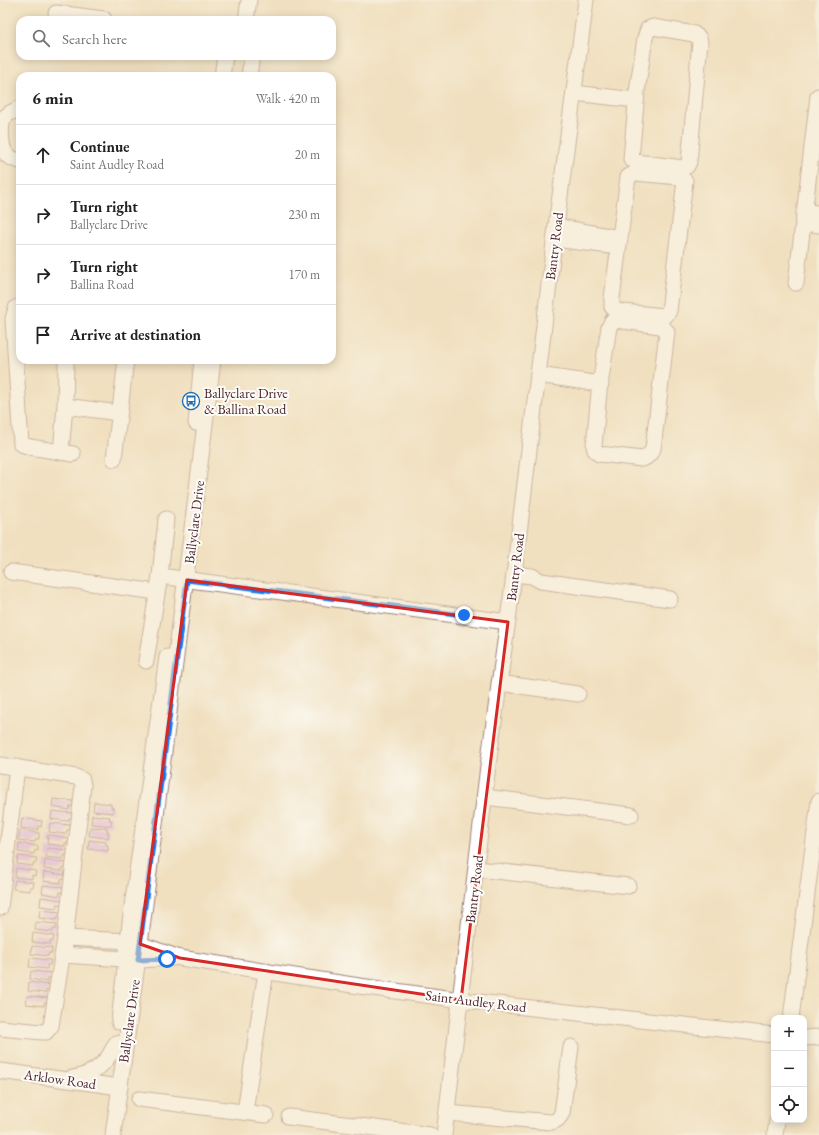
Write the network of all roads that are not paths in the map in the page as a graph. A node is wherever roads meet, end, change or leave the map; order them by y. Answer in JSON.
{"nodes":[{"id":1,"x":249,"y":0,"type":"edge"},
{"id":2,"x":257,"y":0,"type":"edge"},
{"id":3,"x":586,"y":0,"type":"edge"},
{"id":4,"x":56,"y":13,"type":"dead end"},
{"id":5,"x":78,"y":16,"type":"edge"},
{"id":6,"x":247,"y":16,"type":"edge"},
{"id":7,"x":255,"y":16,"type":"edge"},
{"id":8,"x":224,"y":60,"type":"edge"},
{"id":9,"x":242,"y":60,"type":"edge"},
{"id":10,"x":251,"y":60,"type":"edge"},
{"id":11,"x":223,"y":72,"type":"edge"},
{"id":12,"x":240,"y":72,"type":"edge"},
{"id":13,"x":250,"y":72,"type":"edge"},
{"id":14,"x":574,"y":88,"type":"junction"},
{"id":15,"x":637,"y":96,"type":"junction"},
{"id":16,"x":818,"y":96,"type":"dead end"},
{"id":17,"x":16,"y":110,"type":"edge"},
{"id":18,"x":16,"y":159,"type":"edge"},
{"id":19,"x":809,"y":216,"type":"edge"},
{"id":20,"x":819,"y":225,"type":"edge"},
{"id":21,"x":556,"y":232,"type":"junction"},
{"id":22,"x":619,"y":242,"type":"junction"},
{"id":23,"x":796,"y":283,"type":"dead end"},
{"id":24,"x":16,"y":308,"type":"edge"},
{"id":25,"x":66,"y":364,"type":"dead end"},
{"id":26,"x":125,"y":364,"type":"edge"},
{"id":27,"x":202,"y":364,"type":"edge"},
{"id":28,"x":212,"y":364,"type":"edge"},
{"id":29,"x":538,"y":380,"type":"junction"},
{"id":30,"x":600,"y":388,"type":"junction"},
{"id":31,"x":65,"y":406,"type":"junction"},
{"id":32,"x":119,"y":413,"type":"junction"},
{"id":33,"x":114,"y":459,"type":"dead end"},
{"id":34,"x":166,"y":519,"type":"dead end"},
{"id":35,"x":11,"y":572,"type":"dead end"},
{"id":36,"x":160,"y":576,"type":"junction"},
{"id":37,"x":182,"y":579,"type":"junction"},
{"id":38,"x":514,"y":579,"type":"junction"},
{"id":39,"x":157,"y":592,"type":"junction"},
{"id":40,"x":670,"y":599,"type":"dead end"},
{"id":41,"x":508,"y":622,"type":"junction"},
{"id":42,"x":146,"y":661,"type":"dead end"},
{"id":43,"x":499,"y":683,"type":"junction"},
{"id":44,"x":578,"y":694,"type":"dead end"},
{"id":45,"x":0,"y":765,"type":"edge"},
{"id":46,"x":17,"y":767,"type":"junction"},
{"id":47,"x":485,"y":797,"type":"junction"},
{"id":48,"x":819,"y":801,"type":"edge"},
{"id":49,"x":631,"y":815,"type":"dead end"},
{"id":50,"x":477,"y":869,"type":"junction"},
{"id":51,"x":628,"y":886,"type":"dead end"},
{"id":52,"x":0,"y":908,"type":"edge"},
{"id":53,"x":65,"y":938,"type":"junction"},
{"id":54,"x":134,"y":942,"type":"junction"},
{"id":55,"x":63,"y":955,"type":"junction"},
{"id":56,"x":180,"y":958,"type":"junction"},
{"id":57,"x":132,"y":959,"type":"junction"},
{"id":58,"x":266,"y":971,"type":"junction"},
{"id":59,"x":461,"y":1000,"type":"junction"},
{"id":60,"x":791,"y":1015,"type":"edge"},
{"id":61,"x":0,"y":1028,"type":"edge"},
{"id":62,"x":771,"y":1035,"type":"edge"},
{"id":63,"x":819,"y":1037,"type":"edge"},
{"id":64,"x":807,"y":1038,"type":"edge"},
{"id":65,"x":116,"y":1043,"type":"junction"},
{"id":66,"x":571,"y":1047,"type":"dead end"},
{"id":67,"x":0,"y":1071,"type":"edge"},
{"id":68,"x":66,"y":1080,"type":"junction"},
{"id":69,"x":115,"y":1087,"type":"junction"},
{"id":70,"x":139,"y":1099,"type":"dead end"},
{"id":71,"x":245,"y":1112,"type":"junction"},
{"id":72,"x":447,"y":1113,"type":"junction"},
{"id":73,"x":266,"y":1115,"type":"dead end"},
{"id":74,"x":289,"y":1117,"type":"dead end"},
{"id":75,"x":777,"y":1123,"type":"edge"},
{"id":76,"x":106,"y":1135,"type":"edge"},
{"id":77,"x":113,"y":1135,"type":"edge"},
{"id":78,"x":430,"y":1135,"type":"edge"},
{"id":79,"x":444,"y":1135,"type":"edge"},
{"id":80,"x":775,"y":1135,"type":"edge"}],
"edges":[{"from":1,"to":6,"type":"street"},
{"from":2,"to":7,"type":"street"},
{"from":3,"to":14,"type":"street","name":"Bantry Road"},
{"from":4,"to":5,"type":"street"},
{"from":8,"to":11,"type":"street"},
{"from":9,"to":12,"type":"street"},
{"from":10,"to":13,"type":"street"},
{"from":14,"to":15,"type":"street"},
{"from":14,"to":21,"type":"street","name":"Bantry Road"},
{"from":15,"to":15,"type":"street"},
{"from":16,"to":19,"type":"street"},
{"from":17,"to":18,"type":"street"},
{"from":19,"to":20,"type":"street"},
{"from":19,"to":23,"type":"street"},
{"from":21,"to":22,"type":"street"},
{"from":21,"to":29,"type":"street","name":"Bantry Road"},
{"from":22,"to":22,"type":"street"},
{"from":24,"to":31,"type":"street"},
{"from":25,"to":31,"type":"street"},
{"from":26,"to":32,"type":"street"},
{"from":27,"to":37,"type":"street","name":"Ballyclare Drive"},
{"from":28,"to":37,"type":"street","name":"Ballyclare Drive"},
{"from":29,"to":30,"type":"street"},
{"from":29,"to":38,"type":"street","name":"Bantry Road"},
{"from":30,"to":30,"type":"street"},
{"from":31,"to":32,"type":"street"},
{"from":32,"to":33,"type":"street"},
{"from":34,"to":36,"type":"street"},
{"from":35,"to":39,"type":"street"},
{"from":36,"to":37,"type":"street"},
{"from":36,"to":39,"type":"street"},
{"from":37,"to":41,"type":"street"},
{"from":37,"to":54,"type":"street","name":"Ballyclare Drive"},
{"from":38,"to":40,"type":"street"},
{"from":38,"to":41,"type":"street","name":"Bantry Road"},
{"from":39,"to":42,"type":"street"},
{"from":41,"to":43,"type":"street","name":"Bantry Road"},
{"from":43,"to":44,"type":"street"},
{"from":43,"to":47,"type":"street","name":"Bantry Road"},
{"from":45,"to":46,"type":"street"},
{"from":46,"to":52,"type":"street"},
{"from":46,"to":53,"type":"street"},
{"from":47,"to":49,"type":"street"},
{"from":47,"to":50,"type":"street","name":"Bantry Road"},
{"from":48,"to":60,"type":"street"},
{"from":50,"to":51,"type":"street"},
{"from":50,"to":59,"type":"street","name":"Bantry Road"},
{"from":53,"to":54,"type":"street","name":"Saint Audley Road"},
{"from":53,"to":55,"type":"street"},
{"from":54,"to":56,"type":"street","name":"Saint Audley Road"},
{"from":54,"to":57,"type":"street","name":"Ballyclare Drive"},
{"from":55,"to":57,"type":"street","name":"Saint Audley Road"},
{"from":55,"to":61,"type":"street"},
{"from":56,"to":57,"type":"street","name":"Saint Audley Road"},
{"from":56,"to":58,"type":"street","name":"Saint Audley Road"},
{"from":57,"to":65,"type":"street","name":"Ballyclare Drive"},
{"from":57,"to":69,"type":"street","name":"Ballyclare Drive"},
{"from":58,"to":59,"type":"street","name":"Saint Audley Road"},
{"from":58,"to":71,"type":"street"},
{"from":59,"to":62,"type":"street","name":"Saint Audley Road"},
{"from":59,"to":72,"type":"street","name":"Bantry Road"},
{"from":63,"to":64,"type":"street"},
{"from":65,"to":68,"type":"street"},
{"from":65,"to":69,"type":"street","name":"Ballyclare Drive"},
{"from":66,"to":72,"type":"street"},
{"from":67,"to":68,"type":"street","name":"Arklow Road"},
{"from":68,"to":69,"type":"street","name":"Arklow Road"},
{"from":69,"to":76,"type":"street","name":"Ballyclare Drive"},
{"from":69,"to":77,"type":"street","name":"Ballyclare Drive"},
{"from":70,"to":71,"type":"street"},
{"from":71,"to":73,"type":"street"},
{"from":72,"to":79,"type":"street","name":"Bantry Road"},
{"from":74,"to":78,"type":"street"},
{"from":75,"to":80,"type":"street"}]}
